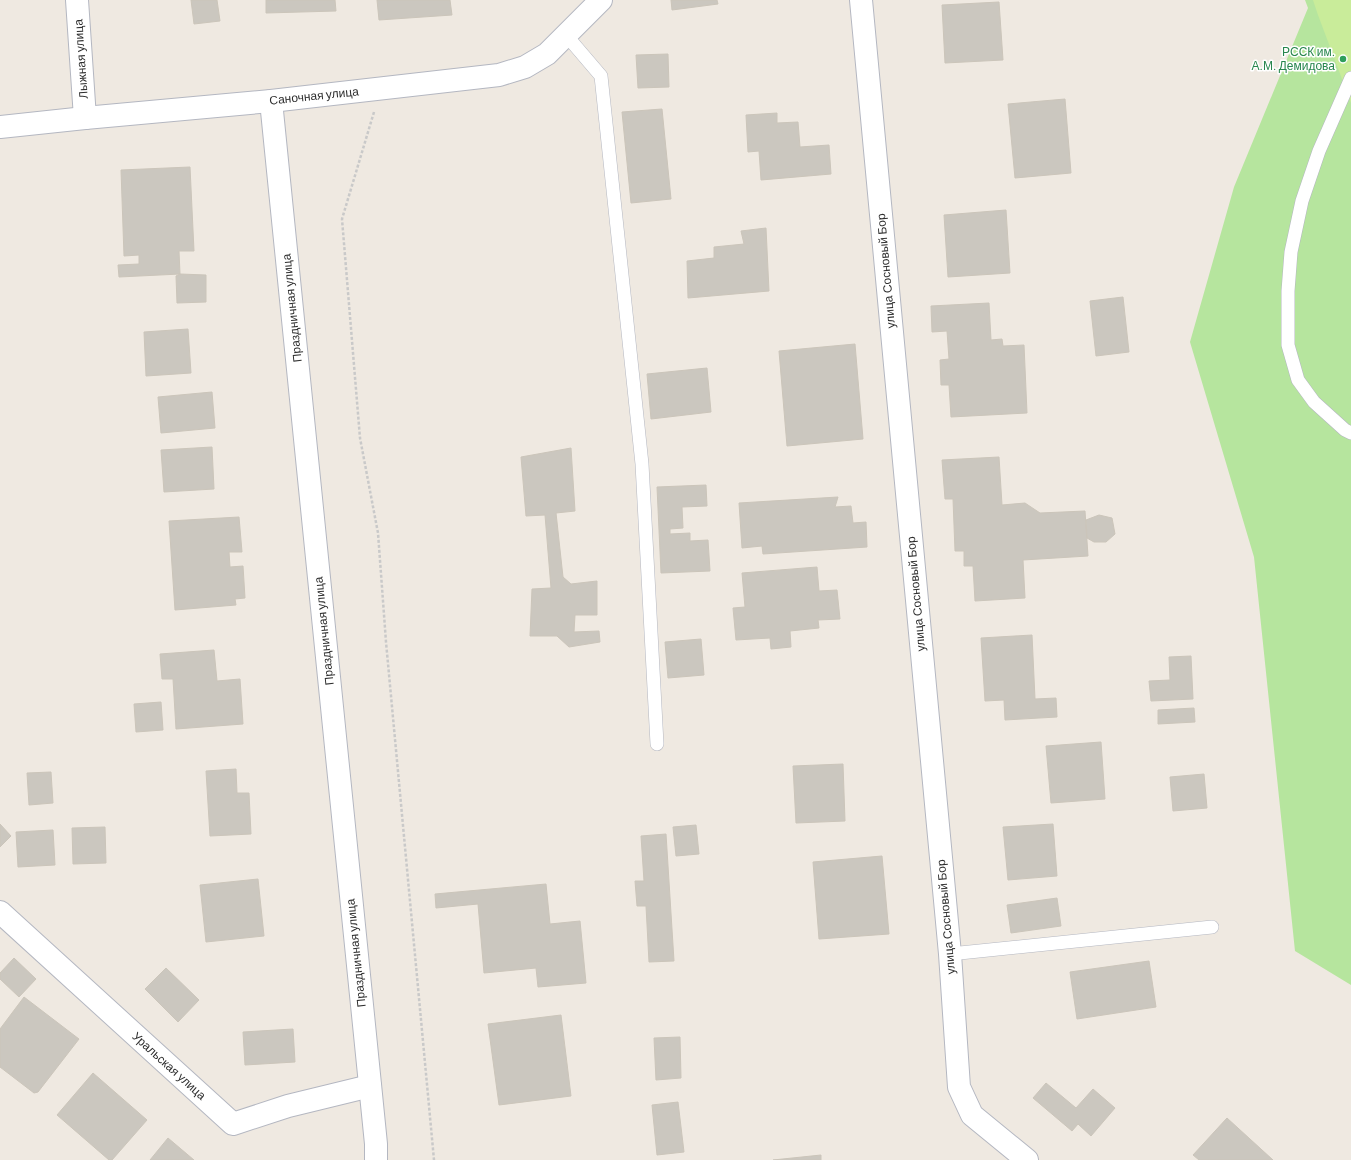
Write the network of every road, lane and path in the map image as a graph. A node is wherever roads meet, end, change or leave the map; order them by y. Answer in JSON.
{"nodes":[{"id":1,"x":77,"y":0,"type":"edge"},
{"id":2,"x":601,"y":0,"type":"edge"},
{"id":3,"x":861,"y":0,"type":"edge"},
{"id":4,"x":566,"y":35,"type":"junction"},
{"id":5,"x":1351,"y":78,"type":"edge"},
{"id":6,"x":381,"y":89,"type":"junction"},
{"id":7,"x":271,"y":101,"type":"junction"},
{"id":8,"x":85,"y":118,"type":"junction"},
{"id":9,"x":0,"y":127,"type":"edge"},
{"id":10,"x":1351,"y":433,"type":"edge"},
{"id":11,"x":657,"y":744,"type":"dead end"},
{"id":12,"x":0,"y":912,"type":"edge"},
{"id":13,"x":1212,"y":927,"type":"dead end"},
{"id":14,"x":950,"y":954,"type":"junction"},
{"id":15,"x":370,"y":1086,"type":"junction"},
{"id":16,"x":376,"y":1160,"type":"edge"},
{"id":17,"x":434,"y":1160,"type":"edge"},
{"id":18,"x":1027,"y":1160,"type":"edge"}],
"edges":[{"from":1,"to":8,"type":"street","name":"Лыжная улица"},
{"from":2,"to":4,"type":"street","name":"Саночная улица"},
{"from":3,"to":14,"type":"street","name":"улица Сосновый Бор"},
{"from":4,"to":6,"type":"street","name":"Саночная улица"},
{"from":4,"to":11,"type":"lane"},
{"from":5,"to":10,"type":"lane"},
{"from":6,"to":7,"type":"street","name":"Саночная улица"},
{"from":6,"to":17,"type":"path"},
{"from":7,"to":8,"type":"street","name":"Саночная улица"},
{"from":7,"to":15,"type":"street","name":"Праздничная улица"},
{"from":8,"to":9,"type":"street","name":"Саночная улица"},
{"from":12,"to":15,"type":"street","name":"Уральская улица"},
{"from":13,"to":14,"type":"lane"},
{"from":14,"to":18,"type":"street","name":"улица Сосновый Бор"},
{"from":15,"to":16,"type":"street","name":"Праздничная улица"}]}
